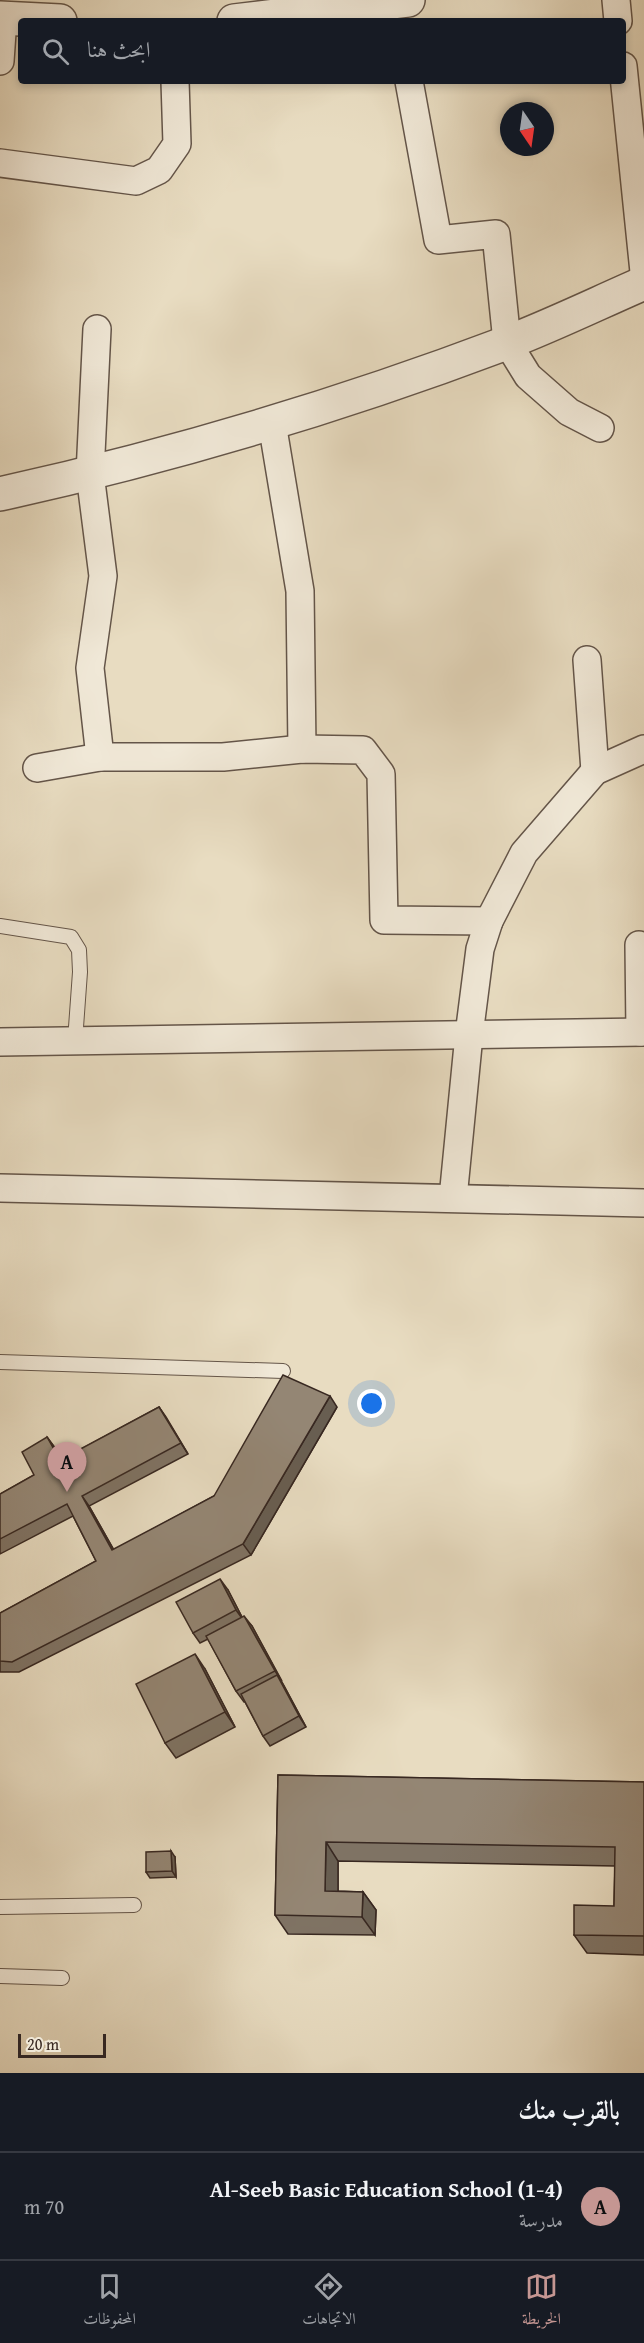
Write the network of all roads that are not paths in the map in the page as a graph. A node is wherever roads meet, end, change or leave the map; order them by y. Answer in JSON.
{"nodes":[{"id":1,"x":616,"y":0,"type":"edge"},
{"id":2,"x":401,"y":8,"type":"edge"},
{"id":3,"x":2,"y":18,"type":"edge"},
{"id":4,"x":273,"y":18,"type":"edge"},
{"id":5,"x":618,"y":18,"type":"edge"},
{"id":6,"x":18,"y":19,"type":"edge"},
{"id":7,"x":0,"y":61,"type":"edge"},
{"id":8,"x":175,"y":84,"type":"edge"},
{"id":9,"x":410,"y":84,"type":"edge"},
{"id":10,"x":625,"y":84,"type":"edge"},
{"id":11,"x":0,"y":163,"type":"edge"},
{"id":12,"x":644,"y":272,"type":"edge"},
{"id":13,"x":644,"y":283,"type":"edge"},
{"id":14,"x":97,"y":329,"type":"dead end"},
{"id":15,"x":507,"y":342,"type":"junction"},
{"id":16,"x":272,"y":423,"type":"junction"},
{"id":17,"x":600,"y":428,"type":"dead end"},
{"id":18,"x":90,"y":474,"type":"junction"},
{"id":19,"x":0,"y":494,"type":"edge"},
{"id":20,"x":586,"y":660,"type":"dead end"},
{"id":21,"x":302,"y":749,"type":"junction"},
{"id":22,"x":644,"y":749,"type":"edge"},
{"id":23,"x":100,"y":757,"type":"junction"},
{"id":24,"x":37,"y":768,"type":"dead end"},
{"id":25,"x":595,"y":771,"type":"junction"},
{"id":26,"x":489,"y":921,"type":"junction"},
{"id":27,"x":0,"y":926,"type":"edge"},
{"id":28,"x":639,"y":945,"type":"dead end"},
{"id":29,"x":642,"y":1032,"type":"edge"},
{"id":30,"x":469,"y":1035,"type":"junction"},
{"id":31,"x":75,"y":1041,"type":"junction"},
{"id":32,"x":0,"y":1042,"type":"edge"},
{"id":33,"x":0,"y":1188,"type":"edge"},
{"id":34,"x":453,"y":1198,"type":"junction"},
{"id":35,"x":644,"y":1203,"type":"edge"},
{"id":36,"x":0,"y":1362,"type":"edge"},
{"id":37,"x":282,"y":1371,"type":"dead end"},
{"id":38,"x":134,"y":1905,"type":"dead end"},
{"id":39,"x":0,"y":1907,"type":"edge"},
{"id":40,"x":0,"y":1976,"type":"edge"},
{"id":41,"x":62,"y":1978,"type":"dead end"}],
"edges":[{"from":1,"to":5,"type":"street"},
{"from":2,"to":4,"type":"street"},
{"from":3,"to":6,"type":"street"},
{"from":3,"to":7,"type":"street"},
{"from":8,"to":11,"type":"street"},
{"from":9,"to":15,"type":"street"},
{"from":10,"to":12,"type":"street"},
{"from":13,"to":15,"type":"street"},
{"from":14,"to":18,"type":"street"},
{"from":15,"to":16,"type":"street"},
{"from":15,"to":17,"type":"street"},
{"from":16,"to":18,"type":"street"},
{"from":16,"to":21,"type":"street"},
{"from":18,"to":19,"type":"street"},
{"from":18,"to":23,"type":"street"},
{"from":20,"to":25,"type":"street"},
{"from":21,"to":23,"type":"street"},
{"from":21,"to":26,"type":"street"},
{"from":22,"to":25,"type":"street"},
{"from":23,"to":24,"type":"street"},
{"from":25,"to":26,"type":"street"},
{"from":26,"to":30,"type":"street"},
{"from":27,"to":31,"type":"lane"},
{"from":28,"to":29,"type":"street"},
{"from":29,"to":30,"type":"street"},
{"from":30,"to":31,"type":"street"},
{"from":30,"to":34,"type":"street"},
{"from":31,"to":32,"type":"street"},
{"from":33,"to":34,"type":"street"},
{"from":34,"to":35,"type":"street"},
{"from":36,"to":37,"type":"lane"},
{"from":38,"to":39,"type":"lane"},
{"from":40,"to":41,"type":"lane"}]}
